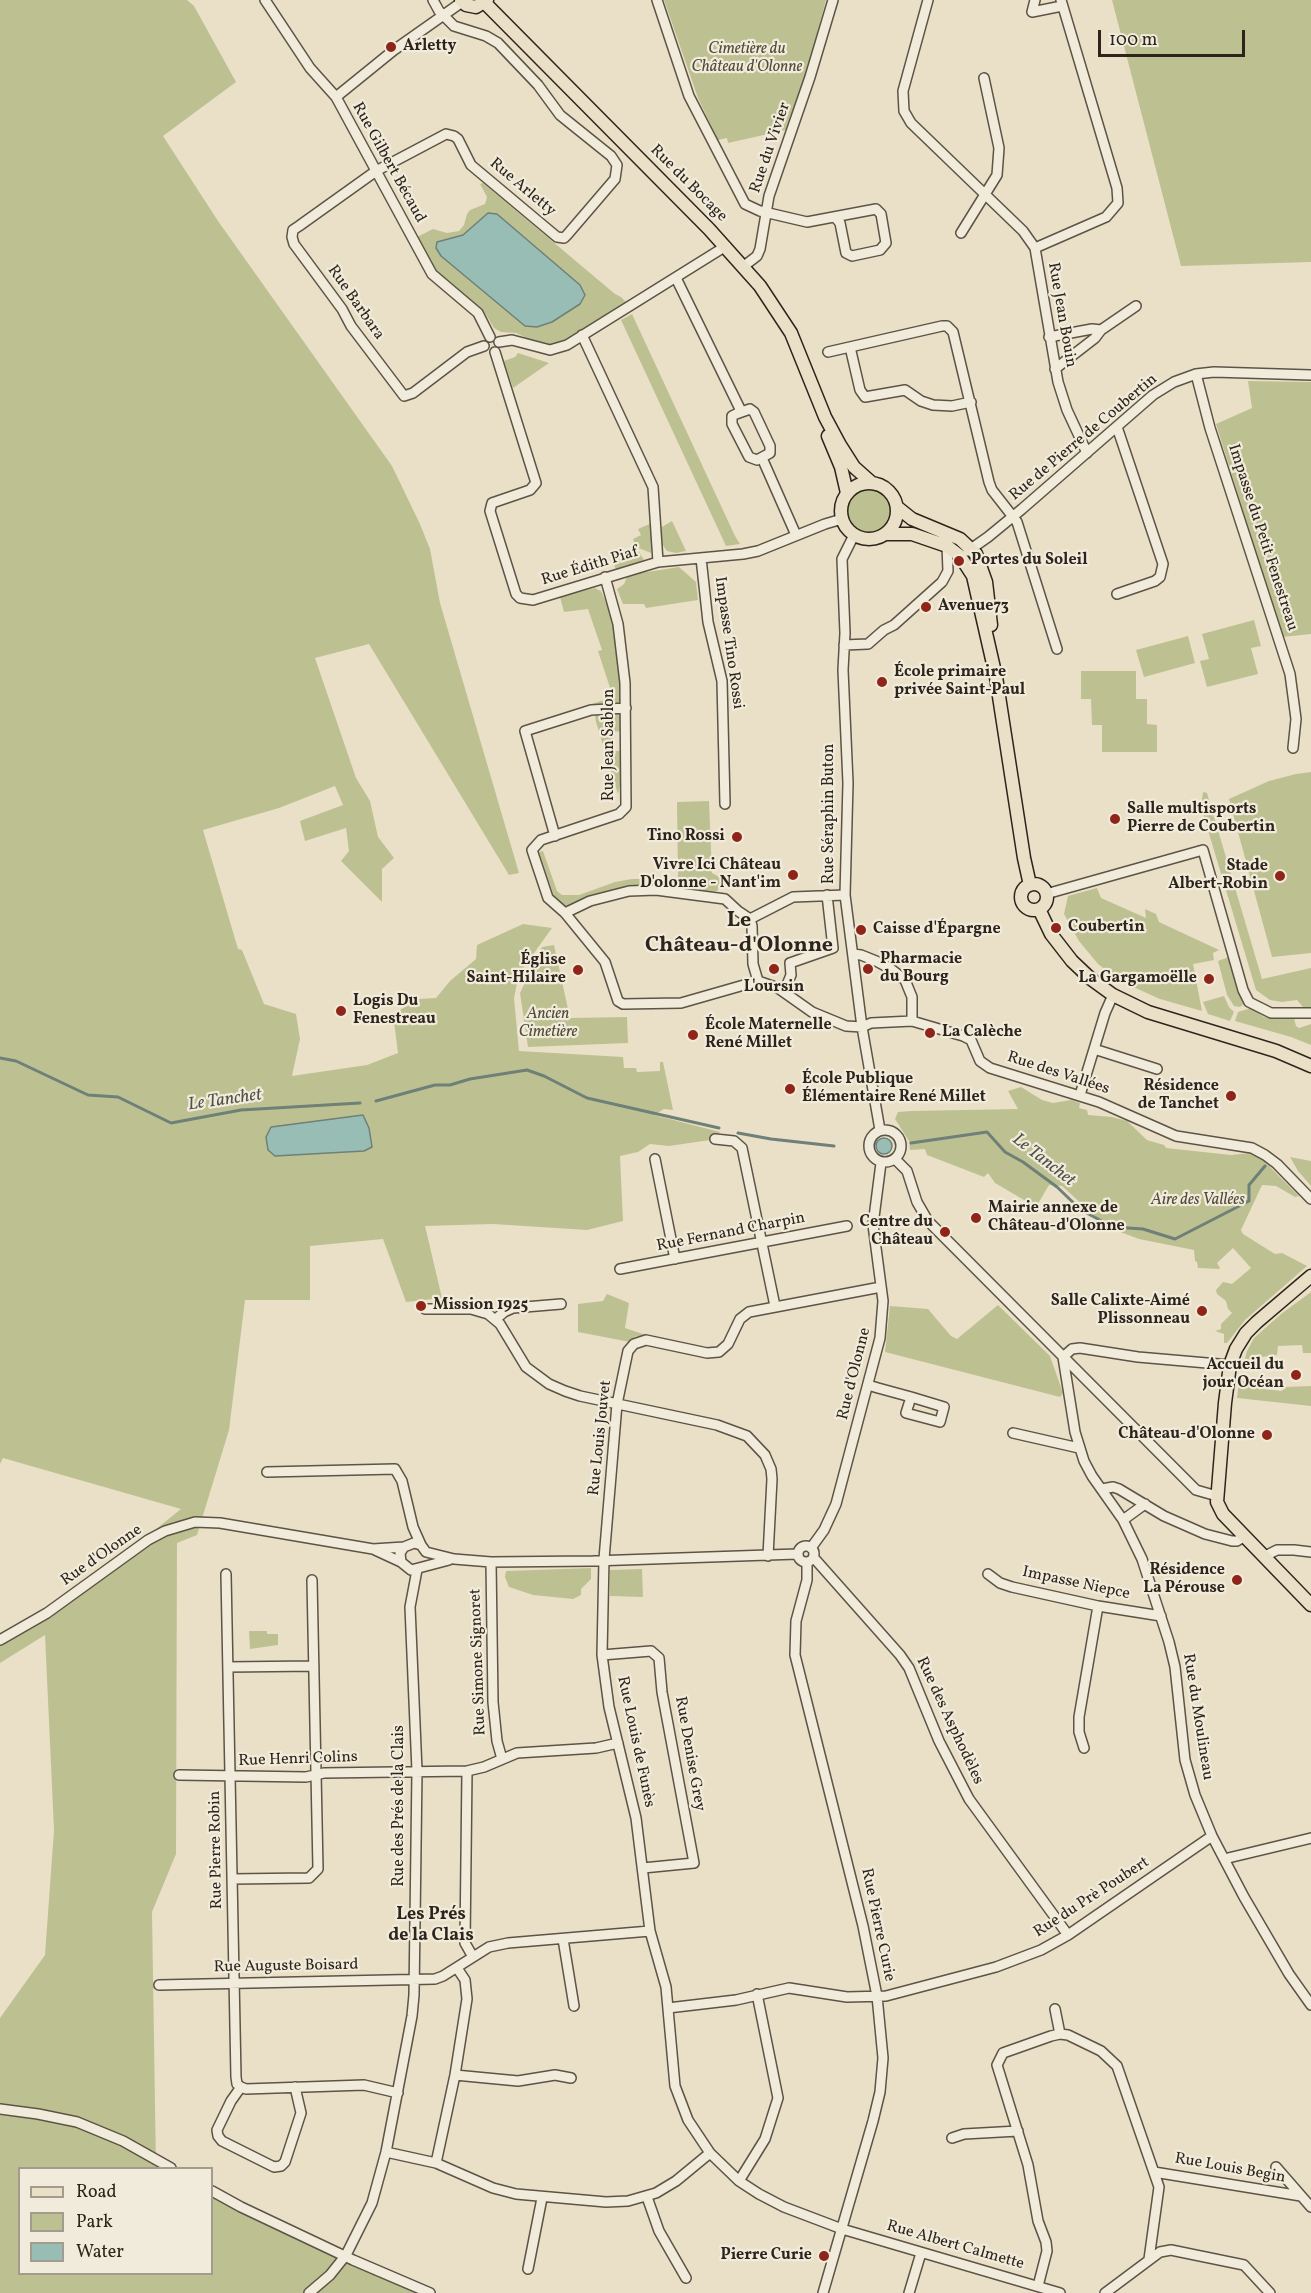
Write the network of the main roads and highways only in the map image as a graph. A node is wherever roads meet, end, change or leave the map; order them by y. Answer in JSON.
{"nodes":[{"id":1,"x":462,"y":1,"type":"edge"},
{"id":2,"x":486,"y":1,"type":"edge"},
{"id":3,"x":825,"y":417,"type":"junction"},
{"id":4,"x":872,"y":483,"type":"junction"},
{"id":5,"x":847,"y":494,"type":"junction"},
{"id":6,"x":897,"y":507,"type":"junction"},
{"id":7,"x":886,"y":534,"type":"junction"},
{"id":8,"x":996,"y":677,"type":"junction"},
{"id":9,"x":1030,"y":885,"type":"junction"},
{"id":10,"x":1039,"y":909,"type":"junction"},
{"id":11,"x":1311,"y":1066,"type":"edge"},
{"id":12,"x":1310,"y":1278,"type":"edge"},
{"id":13,"x":1311,"y":1605,"type":"edge"}],
"edges":[{"from":1,"to":2,"type":"main road"},
{"from":2,"to":3,"type":"main road","name":"Rue du Bocage"},
{"from":3,"to":4,"type":"main road","name":"Rue du Bocage"},
{"from":3,"to":5,"type":"main road","name":"Rue du Bocage"},
{"from":4,"to":5,"type":"main road"},
{"from":4,"to":6,"type":"main road"},
{"from":5,"to":7,"type":"main road"},
{"from":6,"to":7,"type":"main road"},
{"from":6,"to":8,"type":"main road"},
{"from":7,"to":8,"type":"main road"},
{"from":8,"to":9,"type":"main road"},
{"from":9,"to":10,"type":"main road"},
{"from":9,"to":10,"type":"main road"},
{"from":10,"to":11,"type":"main road"},
{"from":12,"to":13,"type":"main road"}]}
